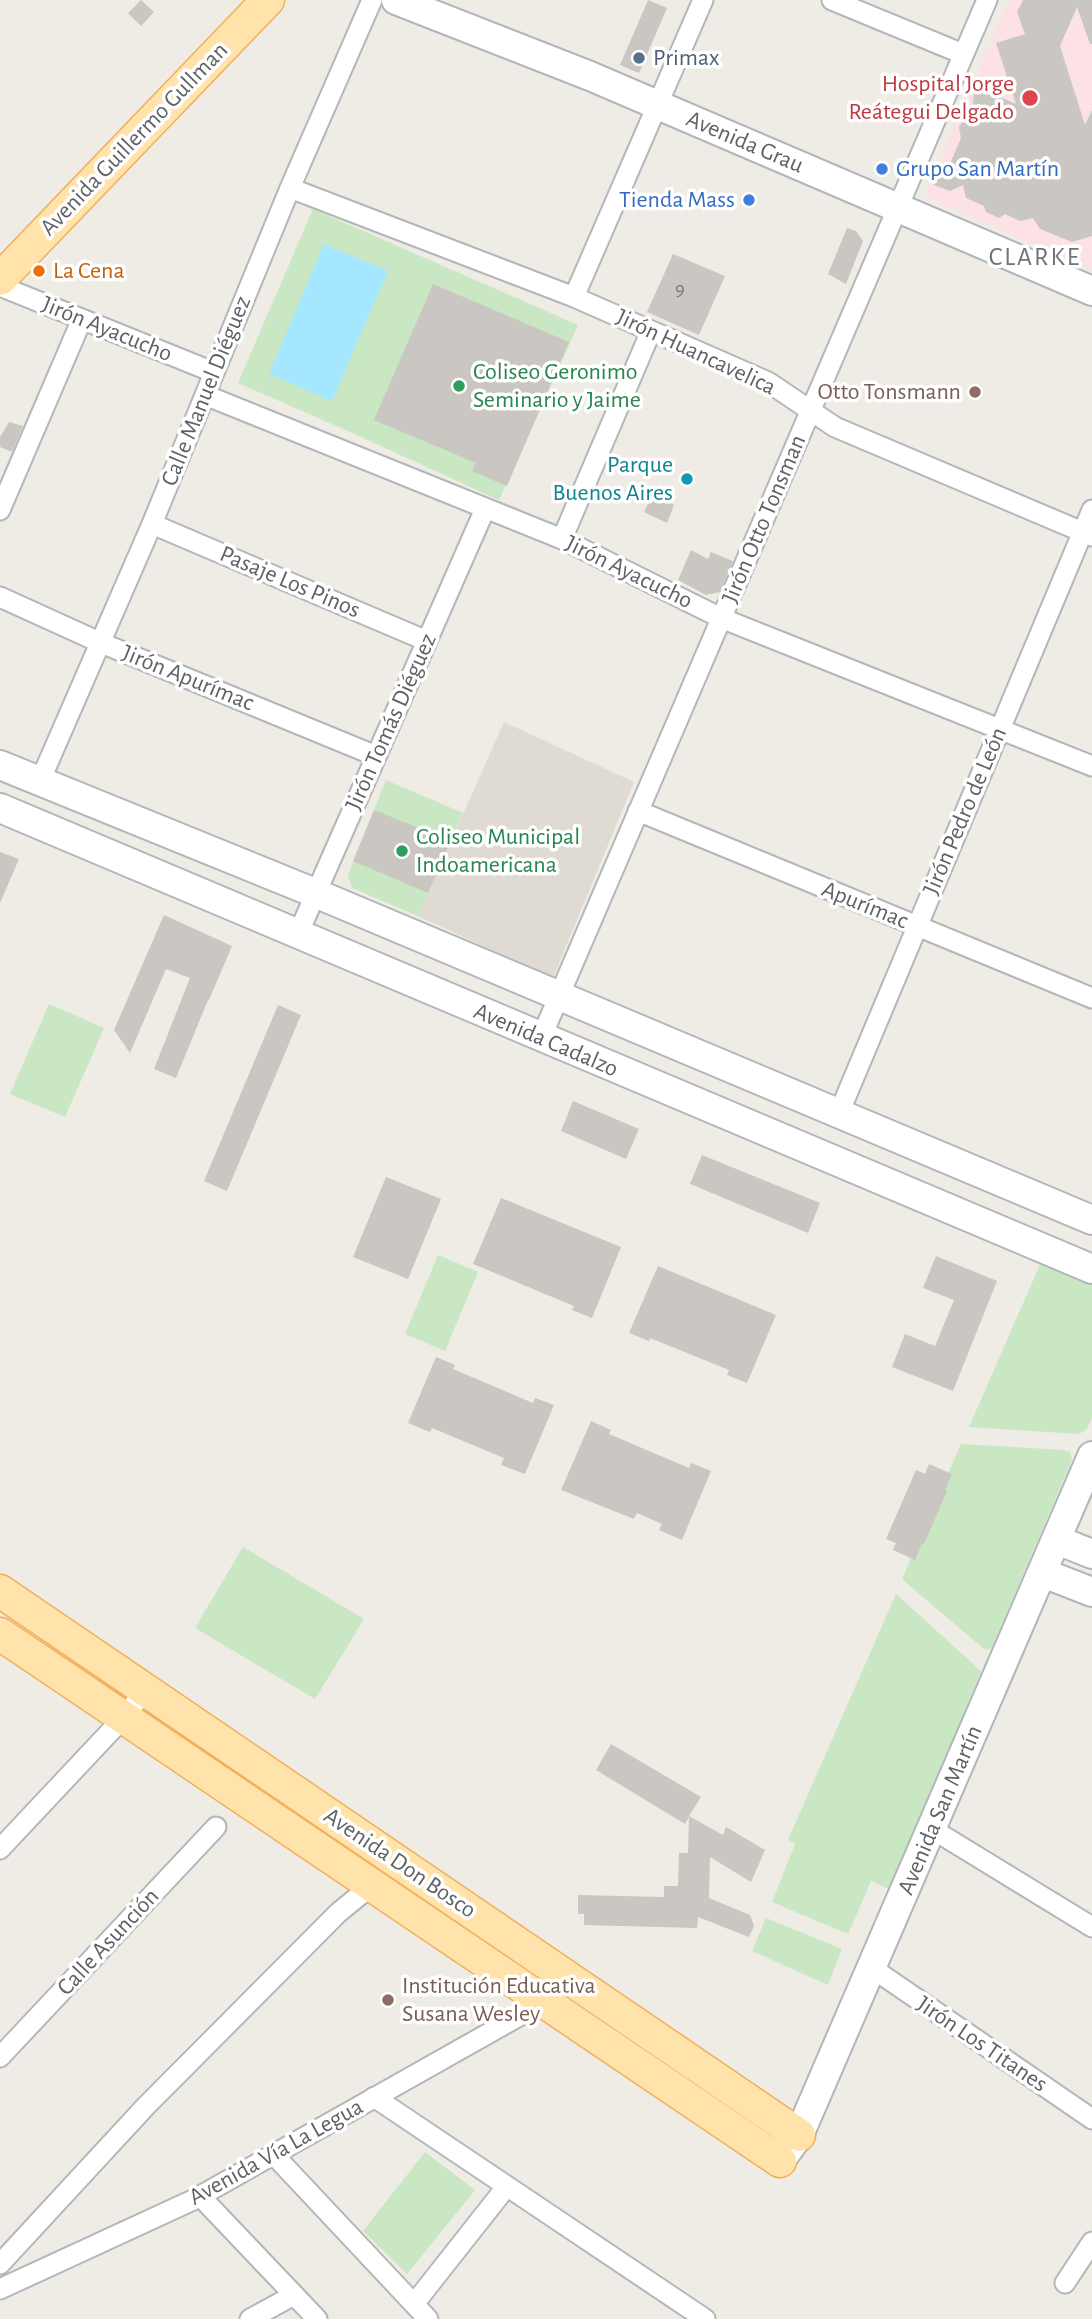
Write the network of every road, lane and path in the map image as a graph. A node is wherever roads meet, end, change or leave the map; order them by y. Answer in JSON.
{"nodes":[{"id":1,"x":268,"y":0,"type":"edge"},
{"id":2,"x":372,"y":0,"type":"edge"},
{"id":3,"x":396,"y":0,"type":"edge"},
{"id":4,"x":703,"y":0,"type":"edge"},
{"id":5,"x":832,"y":0,"type":"edge"},
{"id":6,"x":987,"y":0,"type":"edge"},
{"id":7,"x":963,"y":54,"type":"junction"},
{"id":8,"x":657,"y":105,"type":"junction"},
{"id":9,"x":290,"y":188,"type":"junction"},
{"id":10,"x":898,"y":208,"type":"junction"},
{"id":11,"x":0,"y":279,"type":"edge"},
{"id":12,"x":0,"y":286,"type":"edge"},
{"id":13,"x":1092,"y":291,"type":"edge"},
{"id":14,"x":574,"y":297,"type":"junction"},
{"id":15,"x":82,"y":318,"type":"junction"},
{"id":16,"x":651,"y":331,"type":"junction"},
{"id":17,"x":213,"y":372,"type":"junction"},
{"id":18,"x":205,"y":395,"type":"junction"},
{"id":19,"x":811,"y":410,"type":"junction"},
{"id":20,"x":485,"y":509,"type":"junction"},
{"id":21,"x":0,"y":510,"type":"edge"},
{"id":22,"x":1092,"y":510,"type":"edge"},
{"id":23,"x":152,"y":524,"type":"junction"},
{"id":24,"x":1087,"y":534,"type":"edge"},
{"id":25,"x":562,"y":539,"type":"junction"},
{"id":26,"x":0,"y":597,"type":"edge"},
{"id":27,"x":721,"y":618,"type":"junction"},
{"id":28,"x":427,"y":641,"type":"junction"},
{"id":29,"x":99,"y":642,"type":"junction"},
{"id":30,"x":1000,"y":729,"type":"junction"},
{"id":31,"x":376,"y":756,"type":"junction"},
{"id":32,"x":0,"y":765,"type":"edge"},
{"id":33,"x":1092,"y":766,"type":"edge"},
{"id":34,"x":40,"y":781,"type":"junction"},
{"id":35,"x":0,"y":808,"type":"edge"},
{"id":36,"x":638,"y":811,"type":"junction"},
{"id":37,"x":315,"y":893,"type":"junction"},
{"id":38,"x":917,"y":926,"type":"junction"},
{"id":39,"x":298,"y":934,"type":"junction"},
{"id":40,"x":559,"y":996,"type":"junction"},
{"id":41,"x":1092,"y":998,"type":"edge"},
{"id":42,"x":541,"y":1038,"type":"junction"},
{"id":43,"x":839,"y":1113,"type":"junction"},
{"id":44,"x":1092,"y":1220,"type":"edge"},
{"id":45,"x":1092,"y":1269,"type":"edge"},
{"id":46,"x":1092,"y":1456,"type":"edge"},
{"id":47,"x":1057,"y":1541,"type":"junction"},
{"id":48,"x":1092,"y":1554,"type":"edge"},
{"id":49,"x":1043,"y":1573,"type":"junction"},
{"id":50,"x":0,"y":1591,"type":"edge"},
{"id":51,"x":1092,"y":1592,"type":"edge"},
{"id":52,"x":2,"y":1638,"type":"edge"},
{"id":53,"x":146,"y":1689,"type":"junction"},
{"id":54,"x":124,"y":1717,"type":"junction"},
{"id":55,"x":216,"y":1827,"type":"dead end"},
{"id":56,"x":932,"y":1829,"type":"junction"},
{"id":57,"x":0,"y":1849,"type":"edge"},
{"id":58,"x":371,"y":1886,"type":"junction"},
{"id":59,"x":1092,"y":1927,"type":"edge"},
{"id":60,"x":872,"y":1968,"type":"junction"},
{"id":61,"x":544,"y":2002,"type":"junction"},
{"id":62,"x":0,"y":2057,"type":"edge"},
{"id":63,"x":374,"y":2097,"type":"junction"},
{"id":64,"x":1092,"y":2119,"type":"edge"},
{"id":65,"x":799,"y":2135,"type":"junction"},
{"id":66,"x":274,"y":2155,"type":"junction"},
{"id":67,"x":780,"y":2161,"type":"joint"},
{"id":68,"x":507,"y":2186,"type":"junction"},
{"id":69,"x":200,"y":2196,"type":"junction"},
{"id":70,"x":1092,"y":2242,"type":"edge"},
{"id":71,"x":0,"y":2264,"type":"edge"},
{"id":72,"x":1065,"y":2283,"type":"dead end"},
{"id":73,"x":0,"y":2289,"type":"edge"},
{"id":74,"x":294,"y":2295,"type":"junction"},
{"id":75,"x":421,"y":2312,"type":"edge"},
{"id":76,"x":250,"y":2319,"type":"edge"},
{"id":77,"x":317,"y":2319,"type":"edge"},
{"id":78,"x":705,"y":2319,"type":"edge"}],
"edges":[{"from":1,"to":11,"type":"main road","name":"Avenida Guillermo Gullman"},
{"from":2,"to":9,"type":"street","name":"Calle Manuel Diéguez"},
{"from":3,"to":8,"type":"street","name":"Avenida Grau"},
{"from":4,"to":8,"type":"street"},
{"from":5,"to":7,"type":"street"},
{"from":6,"to":7,"type":"street","name":"Jirón Otto Tonsman"},
{"from":7,"to":10,"type":"street","name":"Jirón Otto Tonsman"},
{"from":8,"to":10,"type":"street","name":"Avenida Grau"},
{"from":8,"to":14,"type":"street"},
{"from":9,"to":14,"type":"street","name":"Jirón Huancavelica"},
{"from":9,"to":17,"type":"street","name":"Calle Manuel Diéguez"},
{"from":10,"to":13,"type":"street","name":"Avenida Grau"},
{"from":10,"to":19,"type":"street","name":"Jirón Otto Tonsman"},
{"from":12,"to":15,"type":"street","name":"Jirón Ayacucho"},
{"from":14,"to":16,"type":"street","name":"Jirón Huancavelica"},
{"from":15,"to":17,"type":"street","name":"Jirón Ayacucho"},
{"from":15,"to":21,"type":"street"},
{"from":16,"to":19,"type":"street","name":"Jirón Huancavelica"},
{"from":16,"to":25,"type":"street"},
{"from":17,"to":18,"type":"street","name":"Calle Manuel Diéguez"},
{"from":18,"to":20,"type":"street","name":"Jirón Ayacucho"},
{"from":18,"to":23,"type":"street","name":"Calle Manuel Diéguez"},
{"from":19,"to":24,"type":"street","name":"Jirón Huancavelica"},
{"from":19,"to":27,"type":"street","name":"Jirón Otto Tonsman"},
{"from":20,"to":25,"type":"street","name":"Jirón Ayacucho"},
{"from":20,"to":28,"type":"street","name":"Jirón Tomás Diéguez"},
{"from":22,"to":24,"type":"street","name":"Jirón Pedro de León"},
{"from":23,"to":28,"type":"street","name":"Pasaje Los Pinos"},
{"from":23,"to":29,"type":"street","name":"Calle Manuel Diéguez"},
{"from":24,"to":30,"type":"street","name":"Jirón Pedro de León"},
{"from":25,"to":27,"type":"street","name":"Jirón Ayacucho"},
{"from":26,"to":29,"type":"street","name":"Jirón Apurímac"},
{"from":27,"to":30,"type":"street","name":"Jirón Ayacucho"},
{"from":27,"to":36,"type":"street","name":"Jirón Otto Tonsman"},
{"from":28,"to":31,"type":"street","name":"Jirón Tomás Diéguez"},
{"from":29,"to":31,"type":"street","name":"Jirón Apurímac"},
{"from":29,"to":34,"type":"street","name":"Calle Manuel Diéguez"},
{"from":30,"to":33,"type":"street","name":"Jirón Ayacucho"},
{"from":30,"to":38,"type":"street","name":"Jirón Pedro de León"},
{"from":31,"to":37,"type":"street","name":"Jirón Tomás Diéguez"},
{"from":32,"to":34,"type":"street","name":"Avenida Cadalzo"},
{"from":34,"to":37,"type":"street","name":"Avenida Cadalzo"},
{"from":35,"to":39,"type":"street","name":"Avenida Cadalzo"},
{"from":36,"to":38,"type":"street","name":"Apurímac"},
{"from":36,"to":40,"type":"street","name":"Jirón Otto Tonsman"},
{"from":37,"to":39,"type":"street","name":"Jirón Tomás Diéguez"},
{"from":37,"to":40,"type":"street","name":"Avenida Cadalzo"},
{"from":38,"to":41,"type":"street","name":"Apurímac"},
{"from":38,"to":43,"type":"street","name":"Jirón Pedro de León"},
{"from":39,"to":42,"type":"street","name":"Avenida Cadalzo"},
{"from":40,"to":42,"type":"street","name":"Jirón Otto Tonsman"},
{"from":40,"to":43,"type":"street","name":"Avenida Cadalzo"},
{"from":42,"to":45,"type":"street","name":"Avenida Cadalzo"},
{"from":43,"to":44,"type":"street","name":"Avenida Cadalzo"},
{"from":46,"to":47,"type":"street","name":"Avenida San Martín"},
{"from":47,"to":48,"type":"street"},
{"from":47,"to":49,"type":"street","name":"Avenida San Martín"},
{"from":49,"to":51,"type":"street"},
{"from":49,"to":56,"type":"street","name":"Avenida San Martín"},
{"from":50,"to":53,"type":"main road","name":"Avenida Don Bosco"},
{"from":52,"to":54,"type":"main road","name":"Avenida Don Bosco"},
{"from":53,"to":54,"type":"street"},
{"from":53,"to":65,"type":"main road","name":"Avenida Don Bosco"},
{"from":54,"to":57,"type":"street"},
{"from":54,"to":58,"type":"main road","name":"Avenida Don Bosco"},
{"from":55,"to":62,"type":"street","name":"Calle Asunción"},
{"from":56,"to":59,"type":"street"},
{"from":56,"to":60,"type":"street","name":"Avenida San Martín"},
{"from":58,"to":61,"type":"main road","name":"Avenida Don Bosco"},
{"from":58,"to":71,"type":"street"},
{"from":60,"to":64,"type":"street","name":"Jirón Los Titanes"},
{"from":60,"to":65,"type":"street","name":"Avenida San Martín"},
{"from":61,"to":63,"type":"street","name":"Avenida Vía La Legua"},
{"from":61,"to":67,"type":"main road","name":"Avenida Don Bosco"},
{"from":63,"to":66,"type":"street","name":"Avenida Vía La Legua"},
{"from":63,"to":68,"type":"street"},
{"from":65,"to":67,"type":"street","name":"Avenida San Martín"},
{"from":66,"to":69,"type":"street","name":"Avenida Vía La Legua"},
{"from":66,"to":75,"type":"street"},
{"from":68,"to":75,"type":"street"},
{"from":68,"to":78,"type":"street"},
{"from":69,"to":73,"type":"street","name":"Avenida Vía La Legua"},
{"from":69,"to":74,"type":"street"},
{"from":70,"to":72,"type":"street"},
{"from":74,"to":76,"type":"street"},
{"from":74,"to":77,"type":"street"}]}
